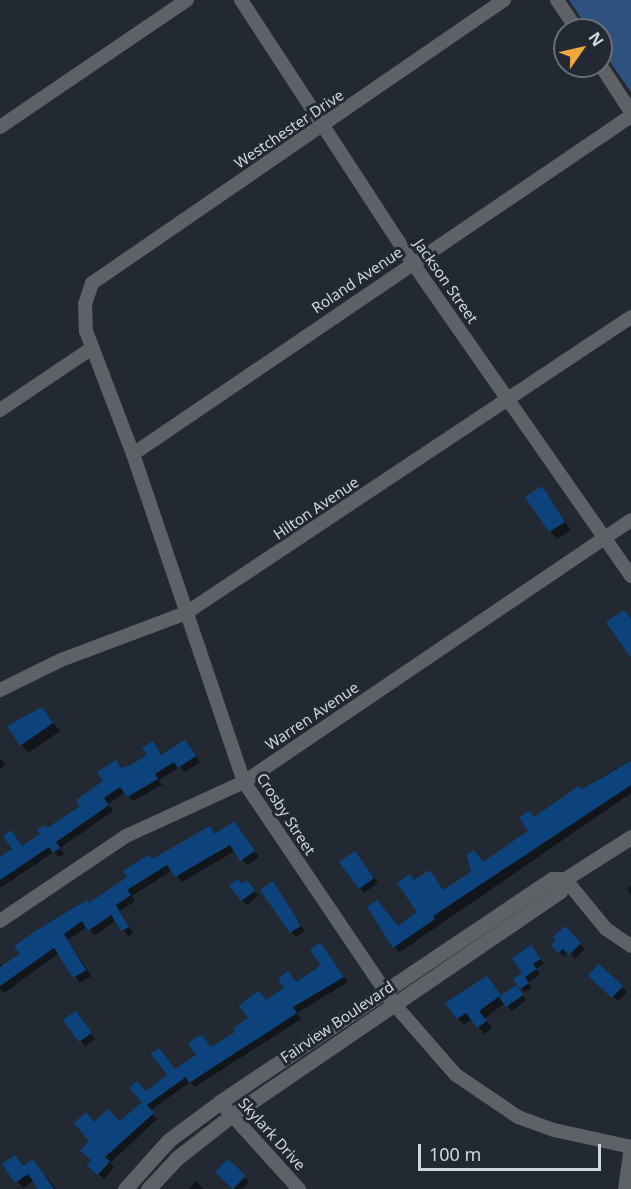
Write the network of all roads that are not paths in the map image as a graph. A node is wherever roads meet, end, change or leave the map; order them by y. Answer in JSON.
{"nodes":[{"id":1,"x":188,"y":0,"type":"edge"},
{"id":2,"x":241,"y":0,"type":"edge"},
{"id":3,"x":504,"y":0,"type":"edge"},
{"id":4,"x":557,"y":0,"type":"edge"},
{"id":5,"x":569,"y":18,"type":"edge"},
{"id":6,"x":609,"y":78,"type":"edge"},
{"id":7,"x":631,"y":112,"type":"edge"},
{"id":8,"x":631,"y":116,"type":"edge"},
{"id":9,"x":323,"y":126,"type":"junction"},
{"id":10,"x":0,"y":127,"type":"edge"},
{"id":11,"x":412,"y":262,"type":"junction"},
{"id":12,"x":92,"y":283,"type":"joint"},
{"id":13,"x":631,"y":317,"type":"edge"},
{"id":14,"x":92,"y":348,"type":"junction"},
{"id":15,"x":509,"y":400,"type":"junction"},
{"id":16,"x":0,"y":410,"type":"edge"},
{"id":17,"x":133,"y":454,"type":"junction"},
{"id":18,"x":631,"y":520,"type":"edge"},
{"id":19,"x":605,"y":538,"type":"junction"},
{"id":20,"x":631,"y":576,"type":"edge"},
{"id":21,"x":186,"y":614,"type":"junction"},
{"id":22,"x":0,"y":690,"type":"edge"},
{"id":23,"x":244,"y":782,"type":"junction"},
{"id":24,"x":631,"y":837,"type":"edge"},
{"id":25,"x":565,"y":879,"type":"junction"},
{"id":26,"x":0,"y":921,"type":"edge"},
{"id":27,"x":631,"y":946,"type":"edge"},
{"id":28,"x":384,"y":990,"type":"junction"},
{"id":29,"x":394,"y":1004,"type":"junction"},
{"id":30,"x":220,"y":1102,"type":"junction"},
{"id":31,"x":232,"y":1115,"type":"junction"},
{"id":32,"x":631,"y":1148,"type":"edge"},
{"id":33,"x":125,"y":1189,"type":"edge"},
{"id":34,"x":148,"y":1189,"type":"edge"},
{"id":35,"x":299,"y":1189,"type":"edge"},
{"id":36,"x":625,"y":1189,"type":"edge"}],
"edges":[{"from":1,"to":10,"type":"street"},
{"from":2,"to":9,"type":"street","name":"Jackson Street"},
{"from":3,"to":9,"type":"street","name":"Westchester Drive"},
{"from":4,"to":5,"type":"street"},
{"from":6,"to":7,"type":"street"},
{"from":8,"to":11,"type":"street","name":"Roland Avenue"},
{"from":9,"to":11,"type":"street","name":"Jackson Street"},
{"from":9,"to":12,"type":"street","name":"Westchester Drive"},
{"from":11,"to":15,"type":"street","name":"Jackson Street"},
{"from":11,"to":17,"type":"street","name":"Roland Avenue"},
{"from":12,"to":14,"type":"street","name":"Crosby Street"},
{"from":13,"to":15,"type":"street","name":"Hilton Avenue"},
{"from":14,"to":16,"type":"street"},
{"from":14,"to":17,"type":"street","name":"Crosby Street"},
{"from":15,"to":19,"type":"street","name":"Jackson Street"},
{"from":15,"to":21,"type":"street","name":"Hilton Avenue"},
{"from":17,"to":21,"type":"street","name":"Crosby Street"},
{"from":18,"to":19,"type":"street","name":"Warren Avenue"},
{"from":19,"to":20,"type":"street","name":"Jackson Street"},
{"from":19,"to":23,"type":"street","name":"Warren Avenue"},
{"from":21,"to":22,"type":"street","name":"Hilton Avenue"},
{"from":21,"to":23,"type":"street","name":"Crosby Street"},
{"from":23,"to":26,"type":"street","name":"Warren Avenue"},
{"from":23,"to":28,"type":"street","name":"Crosby Street"},
{"from":24,"to":25,"type":"street","name":"Fairview Boulevard"},
{"from":25,"to":27,"type":"street"},
{"from":25,"to":28,"type":"street","name":"Fairview Boulevard"},
{"from":25,"to":29,"type":"street","name":"Fairview Boulevard"},
{"from":28,"to":29,"type":"street","name":"Crosby Street"},
{"from":28,"to":30,"type":"street","name":"Fairview Boulevard"},
{"from":29,"to":31,"type":"street","name":"Fairview Boulevard"},
{"from":29,"to":32,"type":"street","name":"Crosby Street"},
{"from":30,"to":31,"type":"street","name":"Skylark Drive"},
{"from":30,"to":33,"type":"street","name":"Fairview Boulevard"},
{"from":31,"to":34,"type":"street","name":"Fairview Boulevard"},
{"from":31,"to":35,"type":"street","name":"Skylark Drive"},
{"from":32,"to":36,"type":"street"}]}
